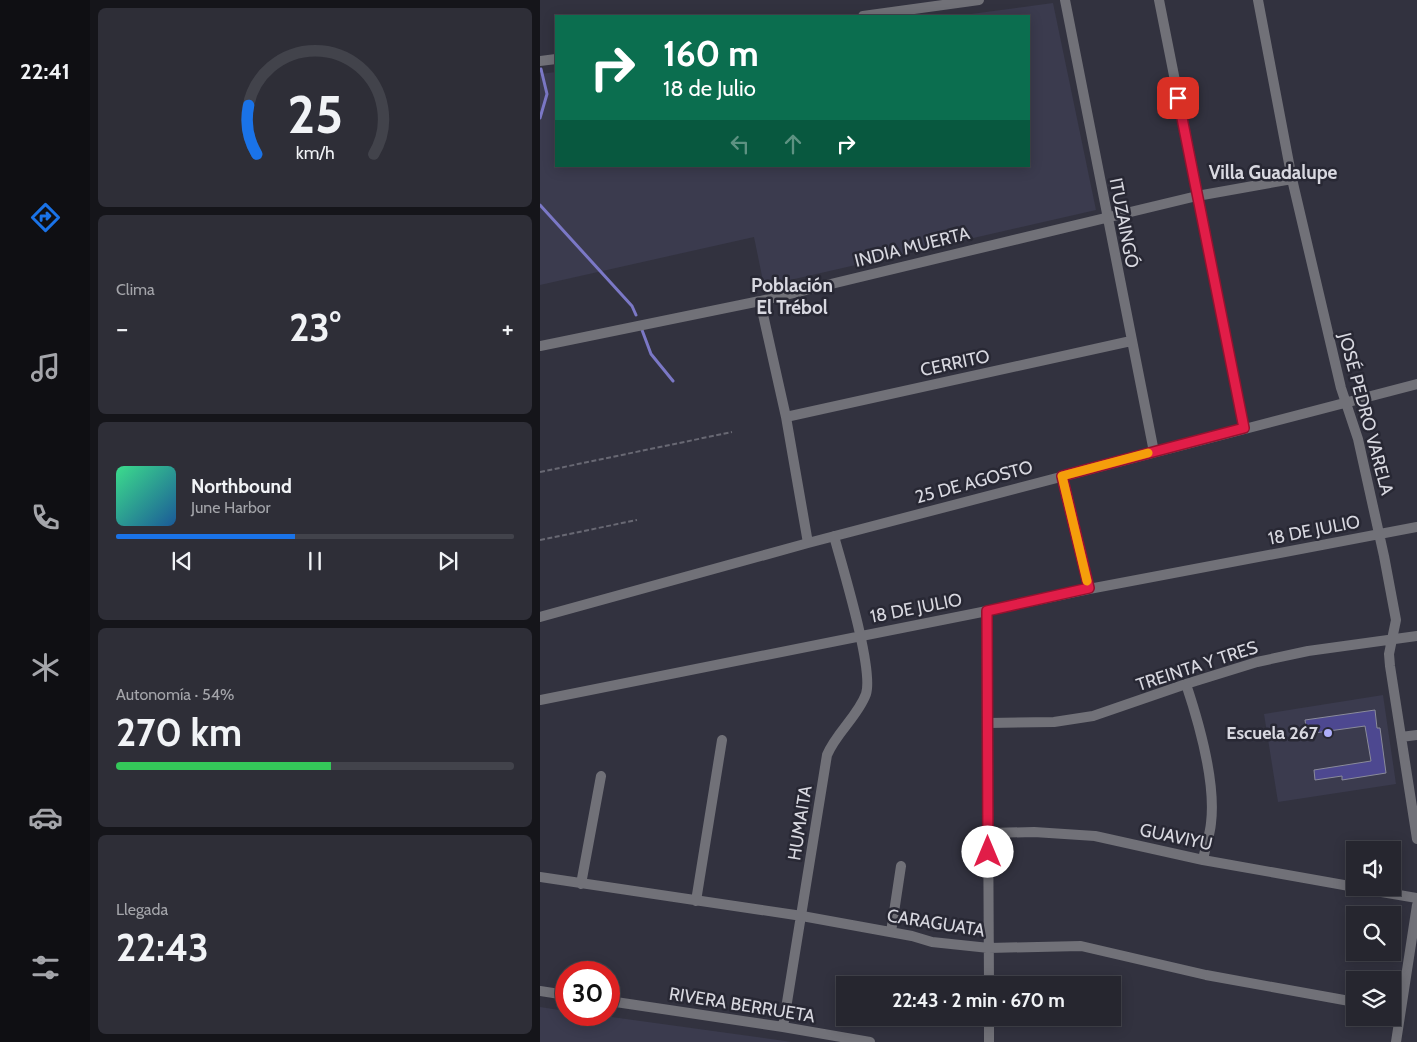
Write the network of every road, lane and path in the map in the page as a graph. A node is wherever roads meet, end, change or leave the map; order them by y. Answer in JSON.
{"nodes":[{"id":1,"x":979,"y":0,"type":"edge"},
{"id":2,"x":1065,"y":0,"type":"edge"},
{"id":3,"x":1159,"y":0,"type":"edge"},
{"id":4,"x":1258,"y":0,"type":"edge"},
{"id":5,"x":869,"y":15,"type":"edge"},
{"id":6,"x":555,"y":59,"type":"edge"},
{"id":7,"x":540,"y":61,"type":"edge"},
{"id":8,"x":1292,"y":179,"type":"junction"},
{"id":9,"x":1197,"y":196,"type":"junction"},
{"id":10,"x":1106,"y":216,"type":"junction"},
{"id":11,"x":760,"y":300,"type":"junction"},
{"id":12,"x":1131,"y":341,"type":"junction"},
{"id":13,"x":540,"y":346,"type":"edge"},
{"id":14,"x":1417,"y":384,"type":"edge"},
{"id":15,"x":1346,"y":403,"type":"junction"},
{"id":16,"x":786,"y":417,"type":"junction"},
{"id":17,"x":1244,"y":428,"type":"junction"},
{"id":18,"x":732,"y":432,"type":"dead end"},
{"id":19,"x":1154,"y":452,"type":"junction"},
{"id":20,"x":540,"y":472,"type":"edge"},
{"id":21,"x":1062,"y":476,"type":"junction"},
{"id":22,"x":637,"y":520,"type":"dead end"},
{"id":23,"x":1417,"y":527,"type":"edge"},
{"id":24,"x":1379,"y":534,"type":"junction"},
{"id":25,"x":834,"y":536,"type":"junction"},
{"id":26,"x":540,"y":540,"type":"edge"},
{"id":27,"x":808,"y":543,"type":"junction"},
{"id":28,"x":1089,"y":588,"type":"junction"},
{"id":29,"x":987,"y":611,"type":"junction"},
{"id":30,"x":540,"y":617,"type":"edge"},
{"id":31,"x":860,"y":636,"type":"junction"},
{"id":32,"x":1417,"y":636,"type":"edge"},
{"id":33,"x":1393,"y":641,"type":"junction"},
{"id":34,"x":1186,"y":684,"type":"junction"},
{"id":35,"x":540,"y":700,"type":"edge"},
{"id":36,"x":988,"y":723,"type":"junction"},
{"id":37,"x":1417,"y":735,"type":"edge"},
{"id":38,"x":1401,"y":737,"type":"junction"},
{"id":39,"x":722,"y":740,"type":"dead end"},
{"id":40,"x":601,"y":776,"type":"dead end"},
{"id":41,"x":988,"y":833,"type":"junction"},
{"id":42,"x":1417,"y":839,"type":"edge"},
{"id":43,"x":1203,"y":860,"type":"junction"},
{"id":44,"x":900,"y":866,"type":"dead end"},
{"id":45,"x":540,"y":878,"type":"edge"},
{"id":46,"x":581,"y":884,"type":"junction"},
{"id":47,"x":1346,"y":885,"type":"edge"},
{"id":48,"x":1401,"y":895,"type":"edge"},
{"id":49,"x":1417,"y":898,"type":"edge"},
{"id":50,"x":696,"y":901,"type":"junction"},
{"id":51,"x":1417,"y":906,"type":"edge"},
{"id":52,"x":802,"y":916,"type":"junction"},
{"id":53,"x":892,"y":932,"type":"junction"},
{"id":54,"x":989,"y":948,"type":"junction"},
{"id":55,"x":989,"y":976,"type":"edge"},
{"id":56,"x":1401,"y":984,"type":"edge"},
{"id":57,"x":540,"y":991,"type":"edge"},
{"id":58,"x":555,"y":993,"type":"edge"},
{"id":59,"x":1346,"y":1000,"type":"edge"},
{"id":60,"x":620,"y":1003,"type":"edge"},
{"id":61,"x":989,"y":1026,"type":"edge"},
{"id":62,"x":1396,"y":1026,"type":"edge"},
{"id":63,"x":783,"y":1027,"type":"junction"},
{"id":64,"x":870,"y":1042,"type":"edge"},
{"id":65,"x":989,"y":1042,"type":"edge"},
{"id":66,"x":1396,"y":1042,"type":"edge"}],
"edges":[{"from":1,"to":5,"type":"street"},
{"from":2,"to":10,"type":"street","name":"ITUZAINGÓ"},
{"from":3,"to":9,"type":"street"},
{"from":4,"to":8,"type":"street","name":"JOSÉ PEDRO VARELA"},
{"from":6,"to":7,"type":"street"},
{"from":8,"to":9,"type":"street","name":"INDIA MUERTA"},
{"from":8,"to":15,"type":"street","name":"JOSÉ PEDRO VARELA"},
{"from":9,"to":10,"type":"street","name":"INDIA MUERTA"},
{"from":9,"to":17,"type":"street"},
{"from":10,"to":11,"type":"street","name":"INDIA MUERTA"},
{"from":10,"to":12,"type":"street","name":"ITUZAINGÓ"},
{"from":11,"to":13,"type":"street","name":"INDIA MUERTA"},
{"from":11,"to":16,"type":"street"},
{"from":12,"to":16,"type":"street","name":"CERRITO"},
{"from":12,"to":19,"type":"street","name":"ITUZAINGÓ"},
{"from":14,"to":15,"type":"street","name":"25 DE AGOSTO"},
{"from":15,"to":17,"type":"street","name":"25 DE AGOSTO"},
{"from":15,"to":24,"type":"street","name":"JOSÉ PEDRO VARELA"},
{"from":16,"to":27,"type":"street"},
{"from":17,"to":19,"type":"street","name":"25 DE AGOSTO"},
{"from":18,"to":20,"type":"path"},
{"from":19,"to":21,"type":"street","name":"25 DE AGOSTO"},
{"from":21,"to":25,"type":"street","name":"25 DE AGOSTO"},
{"from":21,"to":28,"type":"street"},
{"from":22,"to":26,"type":"path"},
{"from":23,"to":24,"type":"street","name":"18 DE JULIO"},
{"from":24,"to":28,"type":"street","name":"18 DE JULIO"},
{"from":24,"to":33,"type":"street","name":"JOSÉ PEDRO VARELA"},
{"from":25,"to":27,"type":"street","name":"25 DE AGOSTO"},
{"from":25,"to":31,"type":"street","name":"HUMAITA"},
{"from":27,"to":30,"type":"street","name":"25 DE AGOSTO"},
{"from":28,"to":29,"type":"street","name":"18 DE JULIO"},
{"from":29,"to":31,"type":"street","name":"18 DE JULIO"},
{"from":29,"to":36,"type":"street"},
{"from":31,"to":35,"type":"street","name":"18 DE JULIO"},
{"from":31,"to":52,"type":"street","name":"HUMAITA"},
{"from":32,"to":33,"type":"street","name":"TREINTA Y TRES"},
{"from":33,"to":34,"type":"street","name":"TREINTA Y TRES"},
{"from":33,"to":38,"type":"street","name":"JOSÉ PEDRO VARELA"},
{"from":34,"to":36,"type":"street","name":"TREINTA Y TRES"},
{"from":34,"to":43,"type":"street"},
{"from":36,"to":41,"type":"street"},
{"from":37,"to":38,"type":"street"},
{"from":38,"to":42,"type":"street","name":"JOSÉ PEDRO VARELA"},
{"from":39,"to":50,"type":"street"},
{"from":40,"to":46,"type":"street"},
{"from":41,"to":43,"type":"street","name":"GUAVIYU"},
{"from":41,"to":54,"type":"street"},
{"from":43,"to":47,"type":"street","name":"GUAVIYU"},
{"from":44,"to":53,"type":"street"},
{"from":45,"to":46,"type":"street","name":"CARAGUATA"},
{"from":46,"to":50,"type":"street","name":"CARAGUATA"},
{"from":48,"to":49,"type":"street","name":"GUAVIYU"},
{"from":50,"to":52,"type":"street","name":"CARAGUATA"},
{"from":51,"to":56,"type":"street"},
{"from":52,"to":53,"type":"street","name":"CARAGUATA"},
{"from":52,"to":63,"type":"street","name":"HUMAITA"},
{"from":53,"to":54,"type":"street","name":"CARAGUATA"},
{"from":54,"to":55,"type":"street"},
{"from":54,"to":59,"type":"street","name":"CARAGUATA"},
{"from":57,"to":58,"type":"street"},
{"from":60,"to":63,"type":"street","name":"RIVERA BERRUETA"},
{"from":61,"to":65,"type":"street"},
{"from":62,"to":66,"type":"street"},
{"from":63,"to":64,"type":"street","name":"RIVERA BERRUETA"}]}
